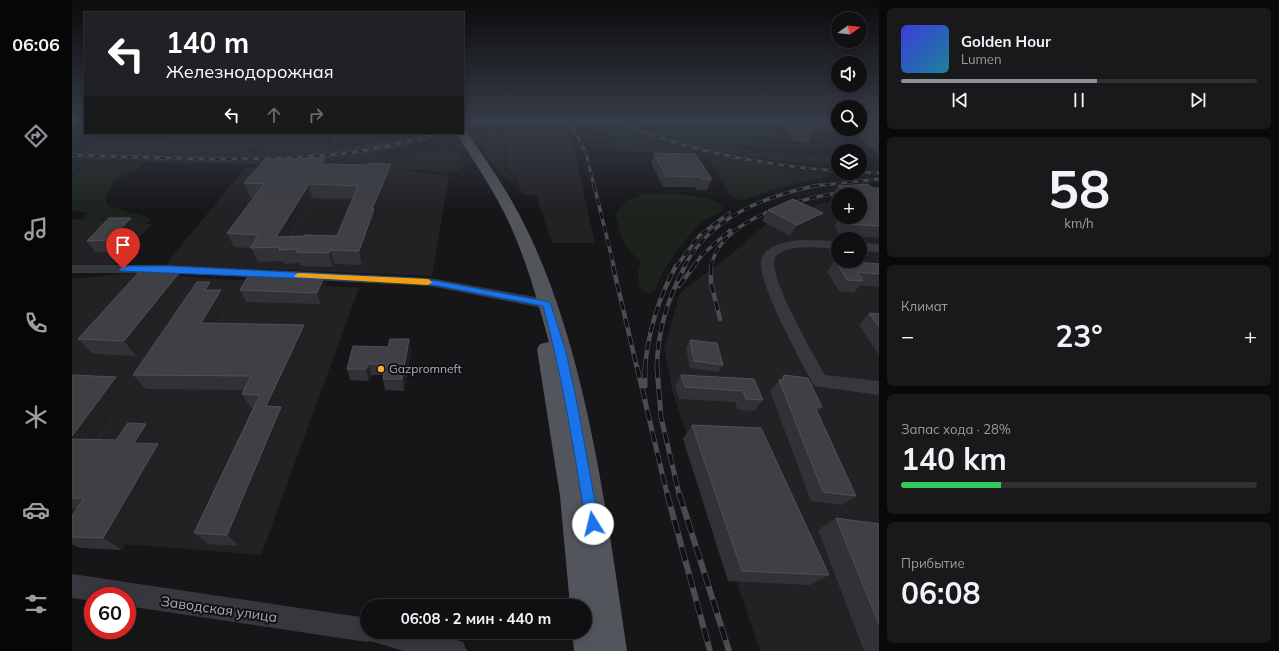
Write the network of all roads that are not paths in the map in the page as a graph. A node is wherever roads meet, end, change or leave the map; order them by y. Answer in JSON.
{"nodes":[{"id":1,"x":466,"y":151,"type":"edge"},
{"id":2,"x":475,"y":151,"type":"edge"},
{"id":3,"x":831,"y":245,"type":"edge"},
{"id":4,"x":867,"y":247,"type":"edge"},
{"id":5,"x":879,"y":248,"type":"edge"},
{"id":6,"x":72,"y":269,"type":"edge"},
{"id":7,"x":541,"y":303,"type":"junction"},
{"id":8,"x":879,"y":388,"type":"edge"},
{"id":9,"x":72,"y":586,"type":"edge"},
{"id":10,"x":584,"y":599,"type":"edge"},
{"id":11,"x":360,"y":629,"type":"edge"},
{"id":12,"x":406,"y":639,"type":"edge"},
{"id":13,"x":589,"y":639,"type":"edge"},
{"id":14,"x":454,"y":651,"type":"edge"},
{"id":15,"x":590,"y":651,"type":"edge"},
{"id":16,"x":611,"y":651,"type":"edge"}],
"edges":[{"from":1,"to":7,"type":"main road"},
{"from":2,"to":7,"type":"main road"},
{"from":3,"to":8,"type":"street"},
{"from":4,"to":5,"type":"street"},
{"from":6,"to":7,"type":"street"},
{"from":7,"to":10,"type":"main road"},
{"from":7,"to":16,"type":"main road"},
{"from":9,"to":11,"type":"street","name":"Заводская улица"},
{"from":12,"to":14,"type":"street"},
{"from":13,"to":15,"type":"main road"}]}
